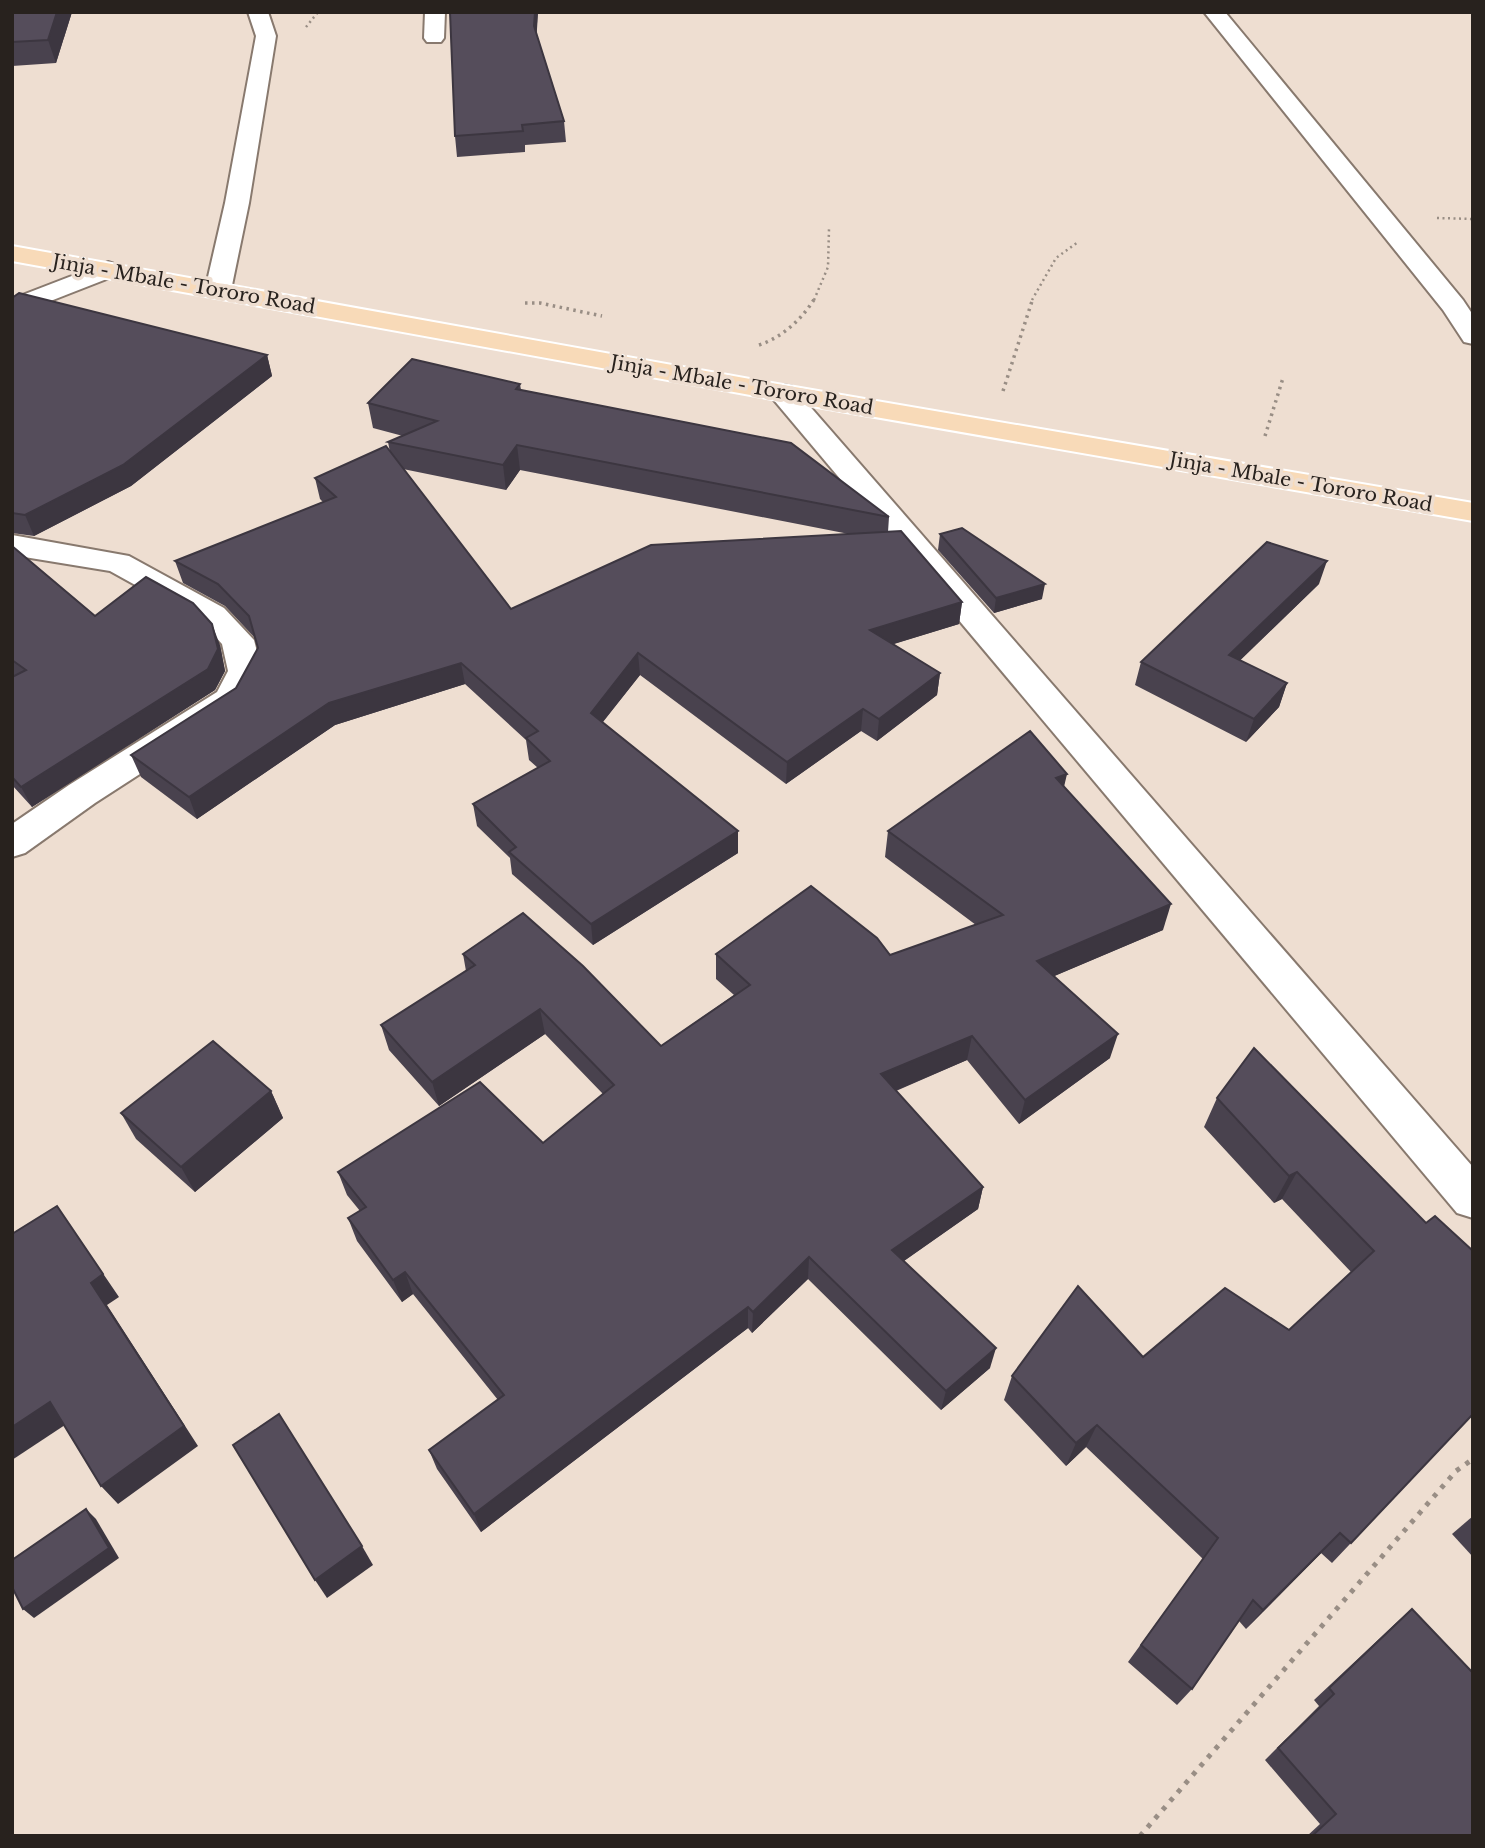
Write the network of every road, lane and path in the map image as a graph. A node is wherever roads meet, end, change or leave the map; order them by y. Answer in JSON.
{"nodes":[{"id":1,"x":258,"y":12,"type":"edge"},
{"id":2,"x":435,"y":12,"type":"edge"},
{"id":3,"x":1214,"y":12,"type":"edge"},
{"id":4,"x":434,"y":38,"type":"dead end"},
{"id":5,"x":829,"y":229,"type":"dead end"},
{"id":6,"x":1078,"y":242,"type":"dead end"},
{"id":7,"x":12,"y":253,"type":"edge"},
{"id":8,"x":108,"y":270,"type":"junction"},
{"id":9,"x":218,"y":290,"type":"junction"},
{"id":10,"x":515,"y":302,"type":"dead end"},
{"id":11,"x":12,"y":308,"type":"edge"},
{"id":12,"x":613,"y":318,"type":"dead end"},
{"id":13,"x":1473,"y":336,"type":"edge"},
{"id":14,"x":748,"y":345,"type":"dead end"},
{"id":15,"x":1283,"y":378,"type":"dead end"},
{"id":16,"x":783,"y":393,"type":"junction"},
{"id":17,"x":991,"y":429,"type":"junction"},
{"id":18,"x":1253,"y":474,"type":"junction"},
{"id":19,"x":1473,"y":512,"type":"edge"},
{"id":20,"x":12,"y":545,"type":"edge"},
{"id":21,"x":12,"y":843,"type":"edge"},
{"id":22,"x":1473,"y":1199,"type":"edge"},
{"id":23,"x":1473,"y":1459,"type":"edge"},
{"id":24,"x":1140,"y":1836,"type":"edge"}],
"edges":[{"from":1,"to":9,"type":"street"},
{"from":2,"to":4,"type":"street"},
{"from":3,"to":13,"type":"street"},
{"from":5,"to":14,"type":"path"},
{"from":6,"to":17,"type":"path"},
{"from":7,"to":8,"type":"main road","name":"Jinja - Mbale - Tororo Road"},
{"from":8,"to":9,"type":"main road","name":"Jinja - Mbale - Tororo Road"},
{"from":8,"to":11,"type":"street"},
{"from":9,"to":16,"type":"main road","name":"Jinja - Mbale - Tororo Road"},
{"from":10,"to":12,"type":"path"},
{"from":15,"to":18,"type":"path"},
{"from":16,"to":17,"type":"main road","name":"Jinja - Mbale - Tororo Road"},
{"from":16,"to":22,"type":"street"},
{"from":17,"to":18,"type":"main road","name":"Jinja - Mbale - Tororo Road"},
{"from":18,"to":19,"type":"main road","name":"Jinja - Mbale - Tororo Road"},
{"from":20,"to":21,"type":"street"},
{"from":23,"to":24,"type":"path"}]}
